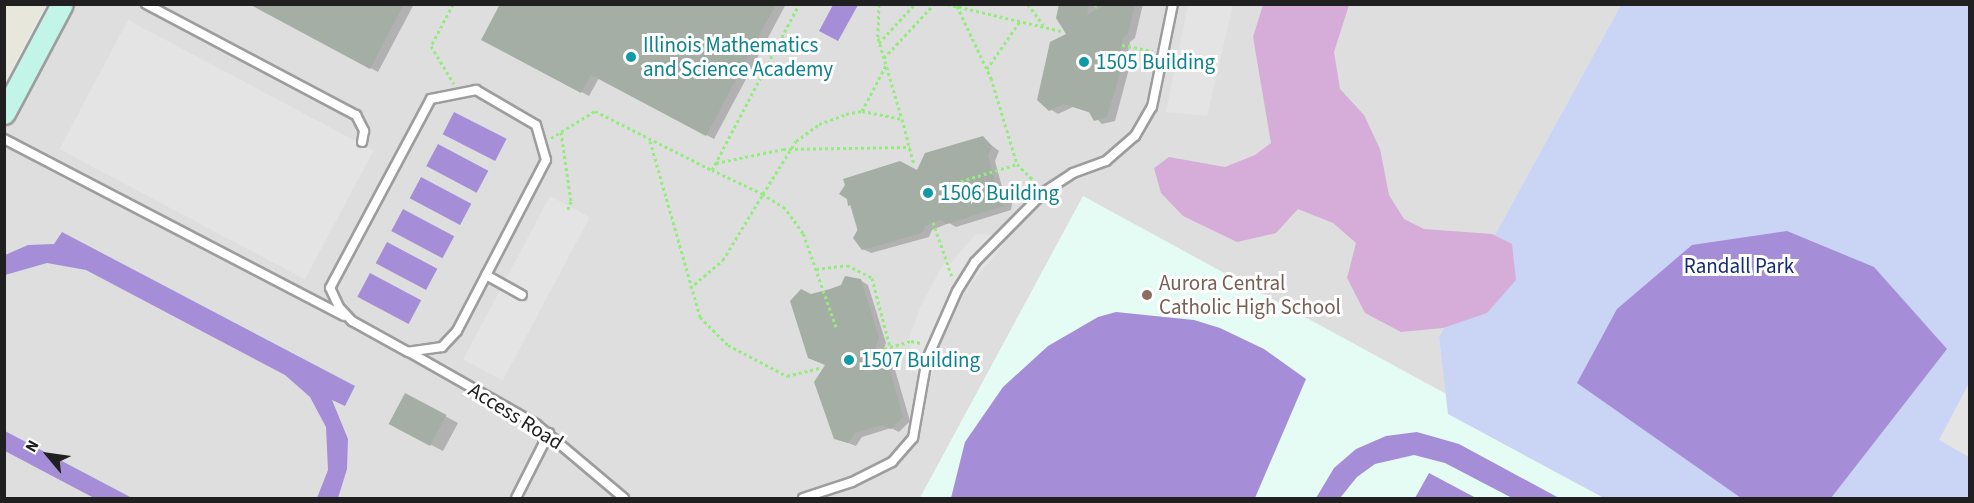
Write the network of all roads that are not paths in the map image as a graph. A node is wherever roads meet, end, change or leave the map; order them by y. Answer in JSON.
{"nodes":[{"id":1,"x":62,"y":4,"type":"edge"},
{"id":2,"x":147,"y":4,"type":"edge"},
{"id":3,"x":1173,"y":4,"type":"edge"},
{"id":4,"x":4,"y":113,"type":"edge"},
{"id":5,"x":4,"y":139,"type":"edge"},
{"id":6,"x":362,"y":142,"type":"dead end"},
{"id":7,"x":486,"y":275,"type":"junction"},
{"id":8,"x":522,"y":295,"type":"dead end"},
{"id":9,"x":352,"y":321,"type":"junction"},
{"id":10,"x":408,"y":352,"type":"junction"},
{"id":11,"x":549,"y":433,"type":"junction"},
{"id":12,"x":516,"y":498,"type":"edge"},
{"id":13,"x":624,"y":498,"type":"edge"},
{"id":14,"x":803,"y":498,"type":"edge"}],
"edges":[{"from":1,"to":4,"type":"street"},
{"from":2,"to":6,"type":"lane"},
{"from":3,"to":14,"type":"lane"},
{"from":5,"to":9,"type":"lane","name":"Access Road"},
{"from":7,"to":8,"type":"lane"},
{"from":7,"to":9,"type":"lane"},
{"from":7,"to":10,"type":"lane"},
{"from":9,"to":10,"type":"lane","name":"Access Road"},
{"from":10,"to":11,"type":"lane","name":"Access Road"},
{"from":11,"to":12,"type":"lane"},
{"from":11,"to":13,"type":"lane","name":"Access Road"}]}
